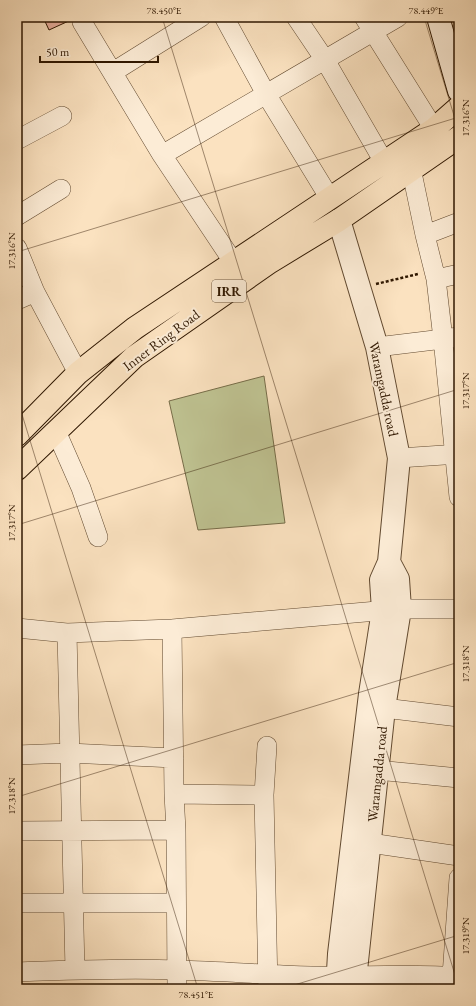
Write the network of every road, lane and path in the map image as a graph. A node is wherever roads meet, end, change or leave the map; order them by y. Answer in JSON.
{"nodes":[{"id":1,"x":201,"y":17,"type":"edge"},
{"id":2,"x":224,"y":17,"type":"edge"},
{"id":3,"x":296,"y":17,"type":"edge"},
{"id":4,"x":398,"y":17,"type":"edge"},
{"id":5,"x":438,"y":17,"type":"edge"},
{"id":6,"x":84,"y":18,"type":"edge"},
{"id":7,"x":369,"y":24,"type":"edge"},
{"id":8,"x":325,"y":60,"type":"junction"},
{"id":9,"x":112,"y":72,"type":"junction"},
{"id":10,"x":459,"y":91,"type":"edge"},
{"id":11,"x":266,"y":94,"type":"junction"},
{"id":12,"x":459,"y":107,"type":"edge"},
{"id":13,"x":62,"y":116,"type":"dead end"},
{"id":14,"x":434,"y":129,"type":"junction"},
{"id":15,"x":459,"y":137,"type":"edge"},
{"id":16,"x":17,"y":140,"type":"edge"},
{"id":17,"x":162,"y":155,"type":"junction"},
{"id":18,"x":384,"y":162,"type":"junction"},
{"id":19,"x":412,"y":168,"type":"junction"},
{"id":20,"x":61,"y":189,"type":"dead end"},
{"id":21,"x":329,"y":197,"type":"junction"},
{"id":22,"x":17,"y":216,"type":"edge"},
{"id":23,"x":339,"y":220,"type":"junction"},
{"id":24,"x":459,"y":222,"type":"edge"},
{"id":25,"x":425,"y":235,"type":"junction"},
{"id":26,"x":17,"y":248,"type":"edge"},
{"id":27,"x":234,"y":263,"type":"junction"},
{"id":28,"x":435,"y":274,"type":"junction"},
{"id":29,"x":459,"y":274,"type":"edge"},
{"id":30,"x":359,"y":289,"type":"junction"},
{"id":31,"x":35,"y":292,"type":"junction"},
{"id":32,"x":17,"y":300,"type":"edge"},
{"id":33,"x":148,"y":319,"type":"junction"},
{"id":34,"x":451,"y":338,"type":"edge"},
{"id":35,"x":160,"y":339,"type":"junction"},
{"id":36,"x":377,"y":347,"type":"junction"},
{"id":37,"x":78,"y":373,"type":"junction"},
{"id":38,"x":56,"y":431,"type":"junction"},
{"id":39,"x":17,"y":435,"type":"edge"},
{"id":40,"x":456,"y":454,"type":"edge"},
{"id":41,"x":399,"y":458,"type":"junction"},
{"id":42,"x":17,"y":469,"type":"edge"},
{"id":43,"x":459,"y":497,"type":"edge"},
{"id":44,"x":98,"y":537,"type":"dead end"},
{"id":45,"x":392,"y":609,"type":"junction"},
{"id":46,"x":459,"y":609,"type":"edge"},
{"id":47,"x":17,"y":628,"type":"edge"},
{"id":48,"x":172,"y":629,"type":"junction"},
{"id":49,"x":67,"y":633,"type":"junction"},
{"id":50,"x":384,"y":708,"type":"junction"},
{"id":51,"x":459,"y":717,"type":"edge"},
{"id":52,"x":267,"y":746,"type":"dead end"},
{"id":53,"x":69,"y":753,"type":"junction"},
{"id":54,"x":17,"y":755,"type":"edge"},
{"id":55,"x":174,"y":758,"type":"junction"},
{"id":56,"x":377,"y":770,"type":"junction"},
{"id":57,"x":459,"y":778,"type":"edge"},
{"id":58,"x":174,"y":794,"type":"junction"},
{"id":59,"x":264,"y":795,"type":"junction"},
{"id":60,"x":176,"y":830,"type":"junction"},
{"id":61,"x":17,"y":831,"type":"edge"},
{"id":62,"x":72,"y":832,"type":"junction"},
{"id":63,"x":370,"y":842,"type":"junction"},
{"id":64,"x":459,"y":856,"type":"edge"},
{"id":65,"x":459,"y":878,"type":"edge"},
{"id":66,"x":74,"y":902,"type":"junction"},
{"id":67,"x":17,"y":903,"type":"edge"},
{"id":68,"x":176,"y":903,"type":"junction"},
{"id":69,"x":75,"y":970,"type":"junction"},
{"id":70,"x":177,"y":970,"type":"junction"},
{"id":71,"x":17,"y":972,"type":"edge"},
{"id":72,"x":455,"y":977,"type":"edge"},
{"id":73,"x":268,"y":982,"type":"edge"},
{"id":74,"x":420,"y":982,"type":"edge"},
{"id":75,"x":346,"y":983,"type":"edge"},
{"id":76,"x":177,"y":989,"type":"edge"}],
"edges":[{"from":1,"to":9,"type":"street"},
{"from":2,"to":11,"type":"street"},
{"from":3,"to":8,"type":"street"},
{"from":4,"to":7,"type":"street"},
{"from":5,"to":10,"type":"street"},
{"from":6,"to":9,"type":"street"},
{"from":7,"to":8,"type":"street"},
{"from":7,"to":14,"type":"street"},
{"from":8,"to":11,"type":"street"},
{"from":8,"to":18,"type":"street"},
{"from":9,"to":17,"type":"street"},
{"from":11,"to":17,"type":"street"},
{"from":11,"to":21,"type":"street"},
{"from":12,"to":14,"type":"highway","name":"Inner Ring Road","number":"IRR"},
{"from":13,"to":16,"type":"street"},
{"from":14,"to":18,"type":"highway","name":"Inner Ring Road","number":"IRR"},
{"from":15,"to":19,"type":"highway","name":"Inner Ring Road","number":"IRR"},
{"from":17,"to":27,"type":"street"},
{"from":18,"to":21,"type":"highway","name":"Inner Ring Road","number":"IRR"},
{"from":19,"to":23,"type":"highway","name":"Inner Ring Road","number":"IRR"},
{"from":19,"to":25,"type":"street"},
{"from":20,"to":22,"type":"street"},
{"from":21,"to":27,"type":"highway","name":"Inner Ring Road","number":"IRR"},
{"from":23,"to":30,"type":"street","name":"Waramgadda road"},
{"from":23,"to":35,"type":"highway","name":"Inner Ring Road","number":"IRR"},
{"from":24,"to":25,"type":"street"},
{"from":25,"to":28,"type":"street"},
{"from":26,"to":31,"type":"street"},
{"from":27,"to":33,"type":"highway","name":"Inner Ring Road","number":"IRR"},
{"from":28,"to":29,"type":"street"},
{"from":28,"to":30,"type":"path"},
{"from":28,"to":34,"type":"street"},
{"from":30,"to":36,"type":"street","name":"Waramgadda road"},
{"from":31,"to":32,"type":"street"},
{"from":31,"to":37,"type":"street"},
{"from":33,"to":35,"type":"highway"},
{"from":33,"to":37,"type":"highway","name":"Inner Ring Road","number":"IRR"},
{"from":34,"to":36,"type":"street"},
{"from":34,"to":40,"type":"street"},
{"from":35,"to":38,"type":"highway","name":"Inner Ring Road","number":"IRR"},
{"from":36,"to":41,"type":"street","name":"Waramgadda road"},
{"from":37,"to":39,"type":"highway","name":"Inner Ring Road","number":"IRR"},
{"from":38,"to":42,"type":"highway","name":"Inner Ring Road","number":"IRR"},
{"from":38,"to":44,"type":"street"},
{"from":40,"to":41,"type":"street"},
{"from":40,"to":43,"type":"street"},
{"from":41,"to":45,"type":"street","name":"Waramgadda road"},
{"from":45,"to":46,"type":"street"},
{"from":45,"to":48,"type":"street"},
{"from":45,"to":50,"type":"street","name":"Waramgadda road"},
{"from":45,"to":75,"type":"street","name":"Waramgadda road"},
{"from":47,"to":49,"type":"street"},
{"from":48,"to":49,"type":"street"},
{"from":48,"to":55,"type":"street"},
{"from":49,"to":53,"type":"street"},
{"from":50,"to":51,"type":"street"},
{"from":50,"to":56,"type":"street","name":"Waramgadda road"},
{"from":52,"to":59,"type":"street"},
{"from":53,"to":54,"type":"street"},
{"from":53,"to":55,"type":"street"},
{"from":53,"to":62,"type":"street"},
{"from":55,"to":58,"type":"street"},
{"from":56,"to":57,"type":"street"},
{"from":56,"to":63,"type":"street","name":"Waramgadda road"},
{"from":58,"to":59,"type":"street"},
{"from":58,"to":60,"type":"street"},
{"from":59,"to":73,"type":"street"},
{"from":60,"to":62,"type":"street"},
{"from":60,"to":68,"type":"street"},
{"from":61,"to":62,"type":"street"},
{"from":62,"to":66,"type":"street"},
{"from":63,"to":64,"type":"street"},
{"from":63,"to":75,"type":"street","name":"Waramgadda road"},
{"from":65,"to":72,"type":"street"},
{"from":66,"to":67,"type":"street"},
{"from":66,"to":68,"type":"street"},
{"from":66,"to":69,"type":"street"},
{"from":68,"to":70,"type":"street"},
{"from":69,"to":70,"type":"street"},
{"from":69,"to":71,"type":"street"},
{"from":70,"to":73,"type":"street"},
{"from":70,"to":76,"type":"street"},
{"from":72,"to":74,"type":"street"},
{"from":73,"to":75,"type":"street"},
{"from":74,"to":75,"type":"street"}]}
